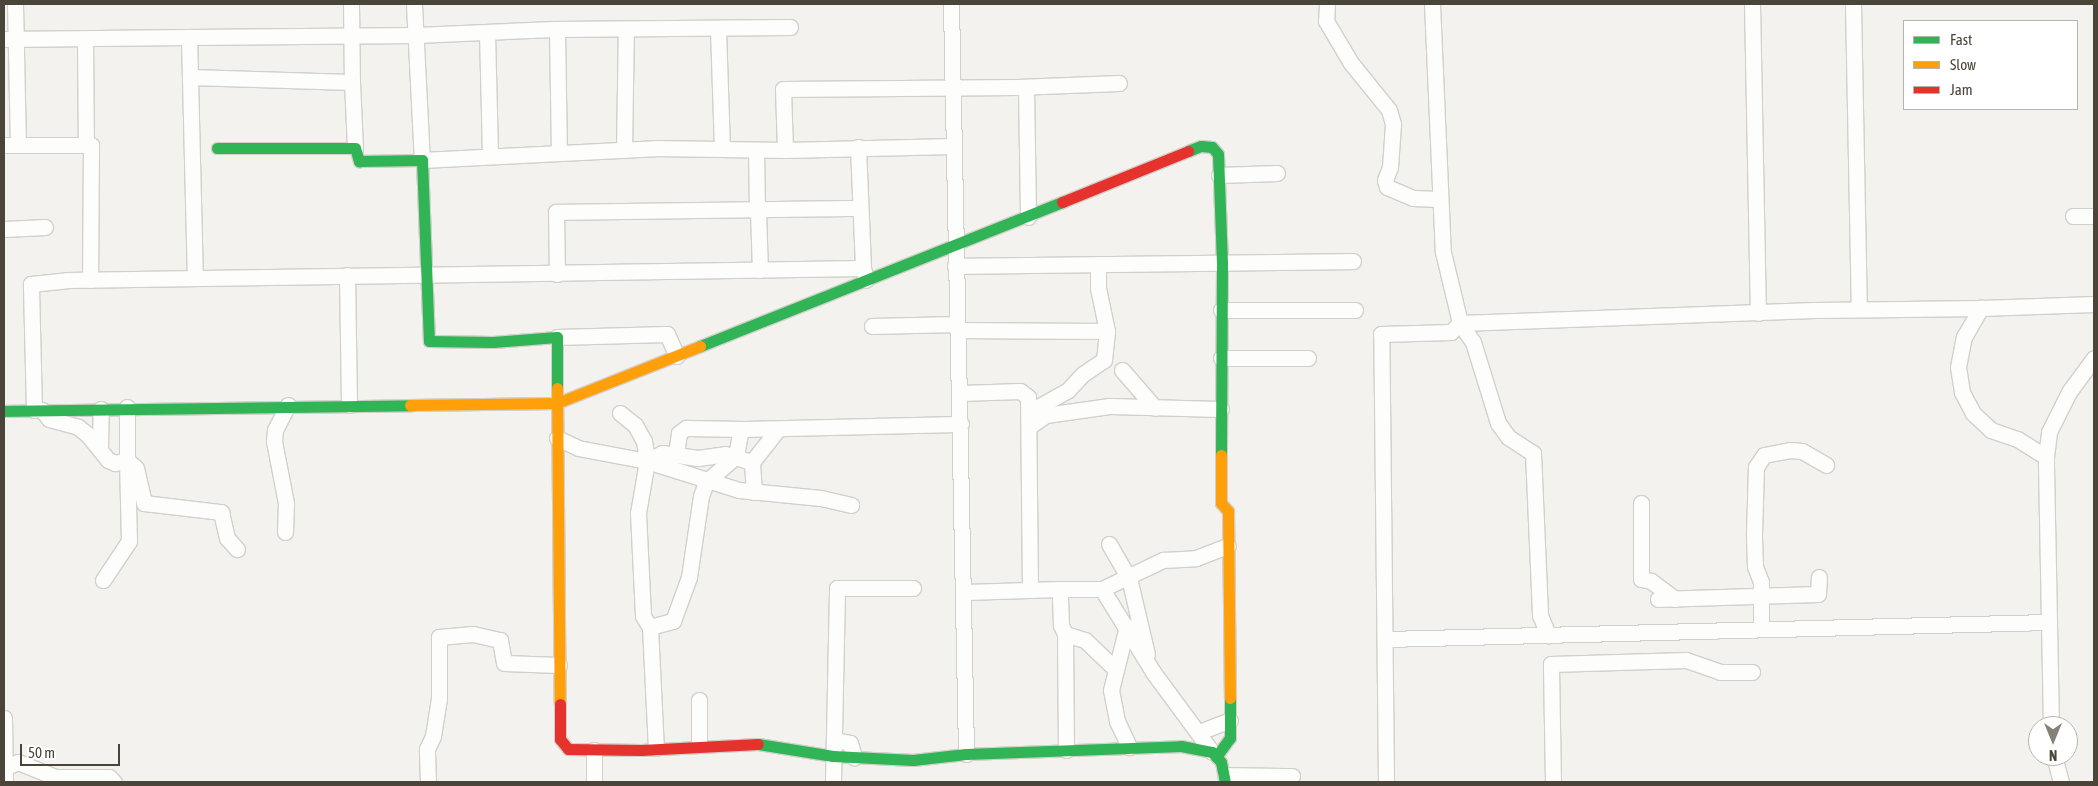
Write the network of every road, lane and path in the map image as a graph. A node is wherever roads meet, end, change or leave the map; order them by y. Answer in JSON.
{"nodes":[{"id":1,"x":15,"y":4,"type":"edge"},
{"id":2,"x":351,"y":4,"type":"edge"},
{"id":3,"x":414,"y":4,"type":"edge"},
{"id":4,"x":951,"y":4,"type":"edge"},
{"id":5,"x":1327,"y":4,"type":"edge"},
{"id":6,"x":1432,"y":4,"type":"edge"},
{"id":7,"x":1752,"y":4,"type":"edge"},
{"id":8,"x":1853,"y":4,"type":"edge"},
{"id":9,"x":790,"y":27,"type":"dead end"},
{"id":10,"x":557,"y":29,"type":"junction"},
{"id":11,"x":626,"y":29,"type":"junction"},
{"id":12,"x":718,"y":29,"type":"junction"},
{"id":13,"x":487,"y":32,"type":"junction"},
{"id":14,"x":416,"y":35,"type":"junction"},
{"id":15,"x":352,"y":36,"type":"junction"},
{"id":16,"x":188,"y":37,"type":"junction"},
{"id":17,"x":10,"y":39,"type":"edge"},
{"id":18,"x":85,"y":39,"type":"junction"},
{"id":19,"x":190,"y":77,"type":"junction"},
{"id":20,"x":352,"y":82,"type":"junction"},
{"id":21,"x":1119,"y":83,"type":"dead end"},
{"id":22,"x":952,"y":87,"type":"junction"},
{"id":23,"x":1026,"y":87,"type":"junction"},
{"id":24,"x":11,"y":145,"type":"edge"},
{"id":25,"x":86,"y":145,"type":"junction"},
{"id":26,"x":953,"y":146,"type":"junction"},
{"id":27,"x":858,"y":147,"type":"junction"},
{"id":28,"x":217,"y":148,"type":"dead end"},
{"id":29,"x":355,"y":148,"type":"junction"},
{"id":30,"x":722,"y":149,"type":"junction"},
{"id":31,"x":624,"y":150,"type":"junction"},
{"id":32,"x":756,"y":150,"type":"junction"},
{"id":33,"x":785,"y":150,"type":"junction"},
{"id":34,"x":559,"y":152,"type":"junction"},
{"id":35,"x":490,"y":156,"type":"junction"},
{"id":36,"x":422,"y":160,"type":"junction"},
{"id":37,"x":1277,"y":173,"type":"dead end"},
{"id":38,"x":1219,"y":175,"type":"junction"},
{"id":39,"x":1438,"y":199,"type":"junction"},
{"id":40,"x":860,"y":208,"type":"junction"},
{"id":41,"x":757,"y":210,"type":"junction"},
{"id":42,"x":2073,"y":216,"type":"dead end"},
{"id":43,"x":2094,"y":216,"type":"edge"},
{"id":44,"x":1028,"y":217,"type":"junction"},
{"id":45,"x":46,"y":227,"type":"dead end"},
{"id":46,"x":4,"y":229,"type":"edge"},
{"id":47,"x":954,"y":246,"type":"junction"},
{"id":48,"x":1353,"y":261,"type":"dead end"},
{"id":49,"x":1222,"y":263,"type":"junction"},
{"id":50,"x":1098,"y":264,"type":"junction"},
{"id":51,"x":954,"y":266,"type":"junction"},
{"id":52,"x":760,"y":270,"type":"junction"},
{"id":53,"x":557,"y":274,"type":"junction"},
{"id":54,"x":865,"y":274,"type":"junction"},
{"id":55,"x":348,"y":275,"type":"junction"},
{"id":56,"x":427,"y":275,"type":"junction"},
{"id":57,"x":195,"y":278,"type":"junction"},
{"id":58,"x":90,"y":280,"type":"junction"},
{"id":59,"x":2094,"y":304,"type":"edge"},
{"id":60,"x":1981,"y":308,"type":"junction"},
{"id":61,"x":1859,"y":309,"type":"junction"},
{"id":62,"x":1221,"y":310,"type":"junction"},
{"id":63,"x":1355,"y":310,"type":"dead end"},
{"id":64,"x":1758,"y":313,"type":"junction"},
{"id":65,"x":1460,"y":323,"type":"junction"},
{"id":66,"x":872,"y":326,"type":"dead end"},
{"id":67,"x":957,"y":327,"type":"junction"},
{"id":68,"x":1107,"y":331,"type":"junction"},
{"id":69,"x":557,"y":338,"type":"junction"},
{"id":70,"x":677,"y":356,"type":"junction"},
{"id":71,"x":1221,"y":358,"type":"junction"},
{"id":72,"x":1308,"y":358,"type":"dead end"},
{"id":73,"x":2094,"y":358,"type":"edge"},
{"id":74,"x":1122,"y":370,"type":"dead end"},
{"id":75,"x":960,"y":393,"type":"junction"},
{"id":76,"x":557,"y":403,"type":"junction"},
{"id":77,"x":288,"y":405,"type":"junction"},
{"id":78,"x":349,"y":405,"type":"junction"},
{"id":79,"x":127,"y":407,"type":"junction"},
{"id":80,"x":1156,"y":408,"type":"junction"},
{"id":81,"x":101,"y":409,"type":"junction"},
{"id":82,"x":1221,"y":409,"type":"junction"},
{"id":83,"x":38,"y":410,"type":"junction"},
{"id":84,"x":4,"y":411,"type":"edge"},
{"id":85,"x":620,"y":413,"type":"dead end"},
{"id":86,"x":1029,"y":419,"type":"junction"},
{"id":87,"x":961,"y":424,"type":"junction"},
{"id":88,"x":744,"y":429,"type":"junction"},
{"id":89,"x":778,"y":429,"type":"junction"},
{"id":90,"x":557,"y":438,"type":"junction"},
{"id":91,"x":100,"y":448,"type":"junction"},
{"id":92,"x":676,"y":454,"type":"junction"},
{"id":93,"x":736,"y":456,"type":"junction"},
{"id":94,"x":2046,"y":457,"type":"junction"},
{"id":95,"x":127,"y":460,"type":"junction"},
{"id":96,"x":647,"y":461,"type":"junction"},
{"id":97,"x":752,"y":462,"type":"junction"},
{"id":98,"x":1826,"y":465,"type":"dead end"},
{"id":99,"x":706,"y":482,"type":"junction"},
{"id":100,"x":754,"y":492,"type":"junction"},
{"id":101,"x":1641,"y":503,"type":"dead end"},
{"id":102,"x":851,"y":505,"type":"dead end"},
{"id":103,"x":285,"y":532,"type":"dead end"},
{"id":104,"x":1109,"y":544,"type":"dead end"},
{"id":105,"x":1228,"y":546,"type":"junction"},
{"id":106,"x":237,"y":549,"type":"dead end"},
{"id":107,"x":1819,"y":577,"type":"dead end"},
{"id":108,"x":1129,"y":578,"type":"junction"},
{"id":109,"x":103,"y":580,"type":"dead end"},
{"id":110,"x":913,"y":588,"type":"dead end"},
{"id":111,"x":1060,"y":589,"type":"junction"},
{"id":112,"x":1102,"y":589,"type":"junction"},
{"id":113,"x":1030,"y":590,"type":"junction"},
{"id":114,"x":966,"y":592,"type":"junction"},
{"id":115,"x":1761,"y":598,"type":"junction"},
{"id":116,"x":1658,"y":599,"type":"dead end"},
{"id":117,"x":1675,"y":599,"type":"junction"},
{"id":118,"x":2049,"y":622,"type":"junction"},
{"id":119,"x":1127,"y":626,"type":"junction"},
{"id":120,"x":650,"y":627,"type":"junction"},
{"id":121,"x":1761,"y":629,"type":"junction"},
{"id":122,"x":1065,"y":634,"type":"junction"},
{"id":123,"x":1548,"y":635,"type":"junction"},
{"id":124,"x":1386,"y":639,"type":"junction"},
{"id":125,"x":1148,"y":663,"type":"junction"},
{"id":126,"x":559,"y":665,"type":"junction"},
{"id":127,"x":1115,"y":669,"type":"junction"},
{"id":128,"x":1752,"y":672,"type":"dead end"},
{"id":129,"x":698,"y":700,"type":"dead end"},
{"id":130,"x":2051,"y":716,"type":"edge"},
{"id":131,"x":4,"y":718,"type":"edge"},
{"id":132,"x":1230,"y":720,"type":"junction"},
{"id":133,"x":1198,"y":732,"type":"junction"},
{"id":134,"x":835,"y":740,"type":"junction"},
{"id":135,"x":698,"y":745,"type":"junction"},
{"id":136,"x":1129,"y":747,"type":"junction"},
{"id":137,"x":656,"y":748,"type":"junction"},
{"id":138,"x":594,"y":750,"type":"junction"},
{"id":139,"x":1066,"y":750,"type":"junction"},
{"id":140,"x":966,"y":754,"type":"junction"},
{"id":141,"x":1214,"y":754,"type":"junction"},
{"id":142,"x":833,"y":756,"type":"junction"},
{"id":143,"x":854,"y":758,"type":"junction"},
{"id":144,"x":2057,"y":766,"type":"edge"},
{"id":145,"x":5,"y":773,"type":"edge"},
{"id":146,"x":1225,"y":779,"type":"edge"},
{"id":147,"x":114,"y":782,"type":"edge"},
{"id":148,"x":428,"y":782,"type":"edge"},
{"id":149,"x":594,"y":782,"type":"edge"},
{"id":150,"x":833,"y":782,"type":"edge"},
{"id":151,"x":1270,"y":782,"type":"edge"},
{"id":152,"x":1386,"y":782,"type":"edge"},
{"id":153,"x":1553,"y":782,"type":"edge"},
{"id":154,"x":2061,"y":782,"type":"edge"}],
"edges":[{"from":1,"to":17,"type":"street"},
{"from":2,"to":15,"type":"street"},
{"from":3,"to":14,"type":"street"},
{"from":4,"to":22,"type":"street"},
{"from":5,"to":39,"type":"street"},
{"from":6,"to":39,"type":"street"},
{"from":7,"to":64,"type":"street"},
{"from":8,"to":61,"type":"street"},
{"from":9,"to":12,"type":"street"},
{"from":10,"to":11,"type":"street"},
{"from":10,"to":13,"type":"street"},
{"from":10,"to":34,"type":"street"},
{"from":11,"to":12,"type":"street"},
{"from":11,"to":31,"type":"street"},
{"from":12,"to":30,"type":"street"},
{"from":13,"to":14,"type":"street"},
{"from":13,"to":35,"type":"street"},
{"from":14,"to":15,"type":"street"},
{"from":14,"to":36,"type":"street"},
{"from":15,"to":16,"type":"street"},
{"from":15,"to":20,"type":"street"},
{"from":16,"to":18,"type":"street"},
{"from":16,"to":19,"type":"street"},
{"from":17,"to":18,"type":"street"},
{"from":17,"to":24,"type":"street"},
{"from":18,"to":25,"type":"street"},
{"from":19,"to":20,"type":"street"},
{"from":19,"to":57,"type":"street"},
{"from":20,"to":29,"type":"street"},
{"from":21,"to":23,"type":"street"},
{"from":22,"to":23,"type":"street"},
{"from":22,"to":26,"type":"street"},
{"from":22,"to":33,"type":"street"},
{"from":23,"to":44,"type":"street"},
{"from":24,"to":25,"type":"street"},
{"from":25,"to":58,"type":"street"},
{"from":26,"to":27,"type":"street"},
{"from":26,"to":47,"type":"street"},
{"from":27,"to":33,"type":"street"},
{"from":27,"to":40,"type":"street"},
{"from":28,"to":29,"type":"street"},
{"from":29,"to":36,"type":"street"},
{"from":30,"to":31,"type":"street"},
{"from":30,"to":32,"type":"street"},
{"from":31,"to":34,"type":"street"},
{"from":32,"to":33,"type":"street"},
{"from":32,"to":41,"type":"street"},
{"from":34,"to":35,"type":"street"},
{"from":35,"to":36,"type":"street"},
{"from":36,"to":56,"type":"street"},
{"from":37,"to":38,"type":"street"},
{"from":38,"to":44,"type":"street"},
{"from":38,"to":49,"type":"street"},
{"from":39,"to":65,"type":"street"},
{"from":40,"to":41,"type":"street"},
{"from":40,"to":54,"type":"street"},
{"from":41,"to":52,"type":"street"},
{"from":41,"to":53,"type":"street"},
{"from":42,"to":43,"type":"street"},
{"from":44,"to":47,"type":"street"},
{"from":45,"to":46,"type":"street"},
{"from":47,"to":51,"type":"street"},
{"from":47,"to":54,"type":"street"},
{"from":48,"to":49,"type":"street"},
{"from":49,"to":50,"type":"street"},
{"from":49,"to":62,"type":"street"},
{"from":50,"to":51,"type":"street"},
{"from":50,"to":68,"type":"street"},
{"from":51,"to":67,"type":"street"},
{"from":52,"to":53,"type":"street"},
{"from":52,"to":54,"type":"street"},
{"from":53,"to":56,"type":"street"},
{"from":54,"to":70,"type":"street"},
{"from":55,"to":56,"type":"street"},
{"from":55,"to":57,"type":"street"},
{"from":55,"to":78,"type":"street"},
{"from":56,"to":69,"type":"street"},
{"from":57,"to":58,"type":"street"},
{"from":58,"to":83,"type":"street"},
{"from":59,"to":60,"type":"street"},
{"from":60,"to":61,"type":"street"},
{"from":60,"to":94,"type":"street"},
{"from":61,"to":64,"type":"street"},
{"from":62,"to":63,"type":"street"},
{"from":62,"to":71,"type":"street"},
{"from":64,"to":65,"type":"street"},
{"from":65,"to":123,"type":"street"},
{"from":65,"to":124,"type":"street"},
{"from":66,"to":67,"type":"street"},
{"from":67,"to":68,"type":"street"},
{"from":67,"to":75,"type":"street"},
{"from":68,"to":86,"type":"street"},
{"from":69,"to":70,"type":"street"},
{"from":69,"to":76,"type":"street"},
{"from":70,"to":76,"type":"street"},
{"from":71,"to":72,"type":"street"},
{"from":71,"to":82,"type":"street"},
{"from":73,"to":94,"type":"street"},
{"from":74,"to":80,"type":"street"},
{"from":75,"to":86,"type":"street"},
{"from":75,"to":87,"type":"street"},
{"from":76,"to":78,"type":"street"},
{"from":76,"to":90,"type":"street"},
{"from":77,"to":78,"type":"street"},
{"from":77,"to":79,"type":"street"},
{"from":77,"to":103,"type":"street"},
{"from":79,"to":81,"type":"street"},
{"from":79,"to":95,"type":"street"},
{"from":80,"to":82,"type":"street"},
{"from":80,"to":86,"type":"street"},
{"from":81,"to":83,"type":"street"},
{"from":81,"to":91,"type":"street"},
{"from":82,"to":105,"type":"street"},
{"from":83,"to":84,"type":"street"},
{"from":83,"to":91,"type":"street"},
{"from":85,"to":96,"type":"street"},
{"from":86,"to":113,"type":"street"},
{"from":87,"to":89,"type":"street"},
{"from":87,"to":114,"type":"street"},
{"from":88,"to":89,"type":"street"},
{"from":88,"to":92,"type":"street"},
{"from":88,"to":93,"type":"street"},
{"from":89,"to":97,"type":"street"},
{"from":90,"to":96,"type":"street"},
{"from":90,"to":126,"type":"street"},
{"from":91,"to":95,"type":"street"},
{"from":92,"to":93,"type":"street"},
{"from":92,"to":96,"type":"street"},
{"from":93,"to":97,"type":"street"},
{"from":93,"to":99,"type":"street"},
{"from":94,"to":118,"type":"street"},
{"from":95,"to":106,"type":"street"},
{"from":95,"to":109,"type":"street"},
{"from":96,"to":99,"type":"street"},
{"from":96,"to":120,"type":"street"},
{"from":97,"to":100,"type":"street"},
{"from":98,"to":115,"type":"street"},
{"from":99,"to":100,"type":"street"},
{"from":99,"to":120,"type":"street"},
{"from":100,"to":102,"type":"street"},
{"from":101,"to":117,"type":"street"},
{"from":104,"to":108,"type":"street"},
{"from":105,"to":108,"type":"street"},
{"from":105,"to":132,"type":"street"},
{"from":107,"to":115,"type":"street"},
{"from":108,"to":112,"type":"street"},
{"from":108,"to":125,"type":"street"},
{"from":110,"to":134,"type":"street"},
{"from":111,"to":112,"type":"street"},
{"from":111,"to":113,"type":"street"},
{"from":111,"to":122,"type":"street"},
{"from":112,"to":119,"type":"street"},
{"from":113,"to":114,"type":"street"},
{"from":114,"to":140,"type":"street"},
{"from":115,"to":117,"type":"street"},
{"from":115,"to":121,"type":"street"},
{"from":116,"to":117,"type":"street"},
{"from":118,"to":121,"type":"street"},
{"from":118,"to":130,"type":"street"},
{"from":119,"to":125,"type":"street"},
{"from":119,"to":127,"type":"street"},
{"from":120,"to":137,"type":"street"},
{"from":121,"to":123,"type":"street"},
{"from":122,"to":127,"type":"street"},
{"from":122,"to":139,"type":"street"},
{"from":123,"to":124,"type":"street"},
{"from":124,"to":152,"type":"street"},
{"from":125,"to":133,"type":"street"},
{"from":126,"to":138,"type":"street"},
{"from":126,"to":148,"type":"street"},
{"from":127,"to":136,"type":"street"},
{"from":128,"to":153,"type":"street"},
{"from":129,"to":135,"type":"street"},
{"from":131,"to":145,"type":"street"},
{"from":132,"to":133,"type":"street"},
{"from":132,"to":141,"type":"street"},
{"from":133,"to":141,"type":"street"},
{"from":134,"to":142,"type":"street"},
{"from":134,"to":143,"type":"street"},
{"from":135,"to":137,"type":"street"},
{"from":135,"to":142,"type":"street"},
{"from":136,"to":139,"type":"street"},
{"from":136,"to":141,"type":"street"},
{"from":137,"to":138,"type":"street"},
{"from":138,"to":149,"type":"street"},
{"from":139,"to":140,"type":"street"},
{"from":140,"to":143,"type":"street"},
{"from":141,"to":146,"type":"street"},
{"from":142,"to":143,"type":"street"},
{"from":142,"to":150,"type":"street"},
{"from":144,"to":154,"type":"street"},
{"from":145,"to":147,"type":"street"},
{"from":146,"to":151,"type":"street"}]}
